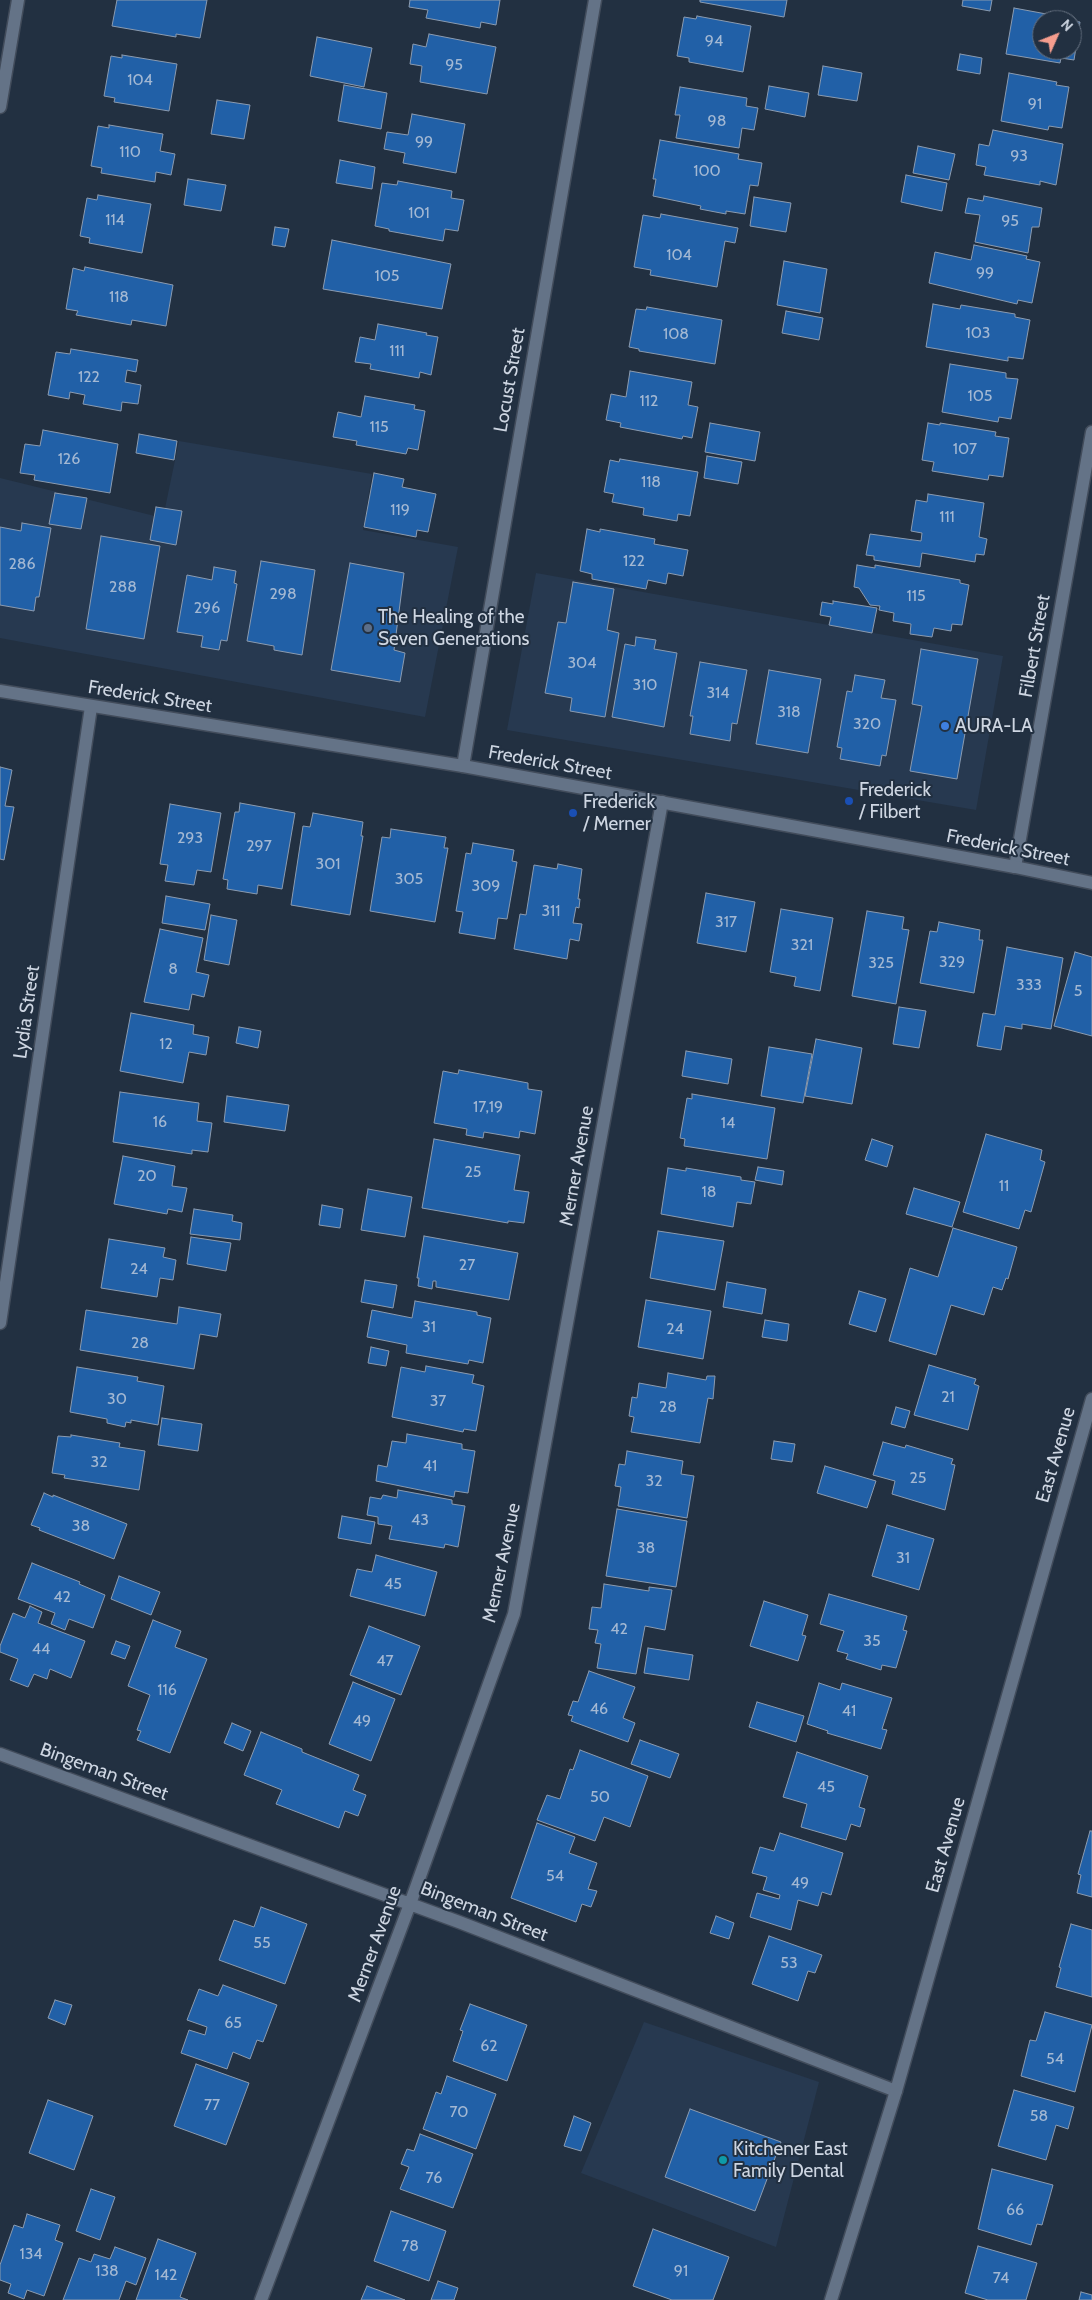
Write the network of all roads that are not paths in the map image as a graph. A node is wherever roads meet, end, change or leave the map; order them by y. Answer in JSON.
{"nodes":[{"id":1,"x":18,"y":0,"type":"edge"},
{"id":2,"x":595,"y":0,"type":"edge"},
{"id":3,"x":0,"y":106,"type":"edge"},
{"id":4,"x":1092,"y":432,"type":"edge"},
{"id":5,"x":0,"y":691,"type":"edge"},
{"id":6,"x":91,"y":707,"type":"junction"},
{"id":7,"x":463,"y":766,"type":"junction"},
{"id":8,"x":662,"y":802,"type":"junction"},
{"id":9,"x":1015,"y":867,"type":"junction"},
{"id":10,"x":1092,"y":883,"type":"edge"},
{"id":11,"x":0,"y":1323,"type":"edge"},
{"id":12,"x":1092,"y":1399,"type":"edge"},
{"id":13,"x":0,"y":1754,"type":"edge"},
{"id":14,"x":410,"y":1904,"type":"junction"},
{"id":15,"x":896,"y":2091,"type":"junction"},
{"id":16,"x":261,"y":2300,"type":"edge"},
{"id":17,"x":831,"y":2300,"type":"edge"}],
"edges":[{"from":1,"to":3,"type":"street"},
{"from":2,"to":7,"type":"street","name":"Locust Street"},
{"from":4,"to":9,"type":"street","name":"Filbert Street"},
{"from":5,"to":6,"type":"street","name":"Frederick Street"},
{"from":6,"to":7,"type":"street","name":"Frederick Street"},
{"from":6,"to":11,"type":"street","name":"Lydia Street"},
{"from":7,"to":8,"type":"street","name":"Frederick Street"},
{"from":8,"to":9,"type":"street","name":"Frederick Street"},
{"from":8,"to":14,"type":"street","name":"Merner Avenue"},
{"from":9,"to":10,"type":"street","name":"Frederick Street"},
{"from":12,"to":15,"type":"street","name":"East Avenue"},
{"from":13,"to":14,"type":"street","name":"Bingeman Street"},
{"from":14,"to":15,"type":"street","name":"Bingeman Street"},
{"from":14,"to":16,"type":"street","name":"Merner Avenue"},
{"from":15,"to":17,"type":"street","name":"East Avenue"}]}
